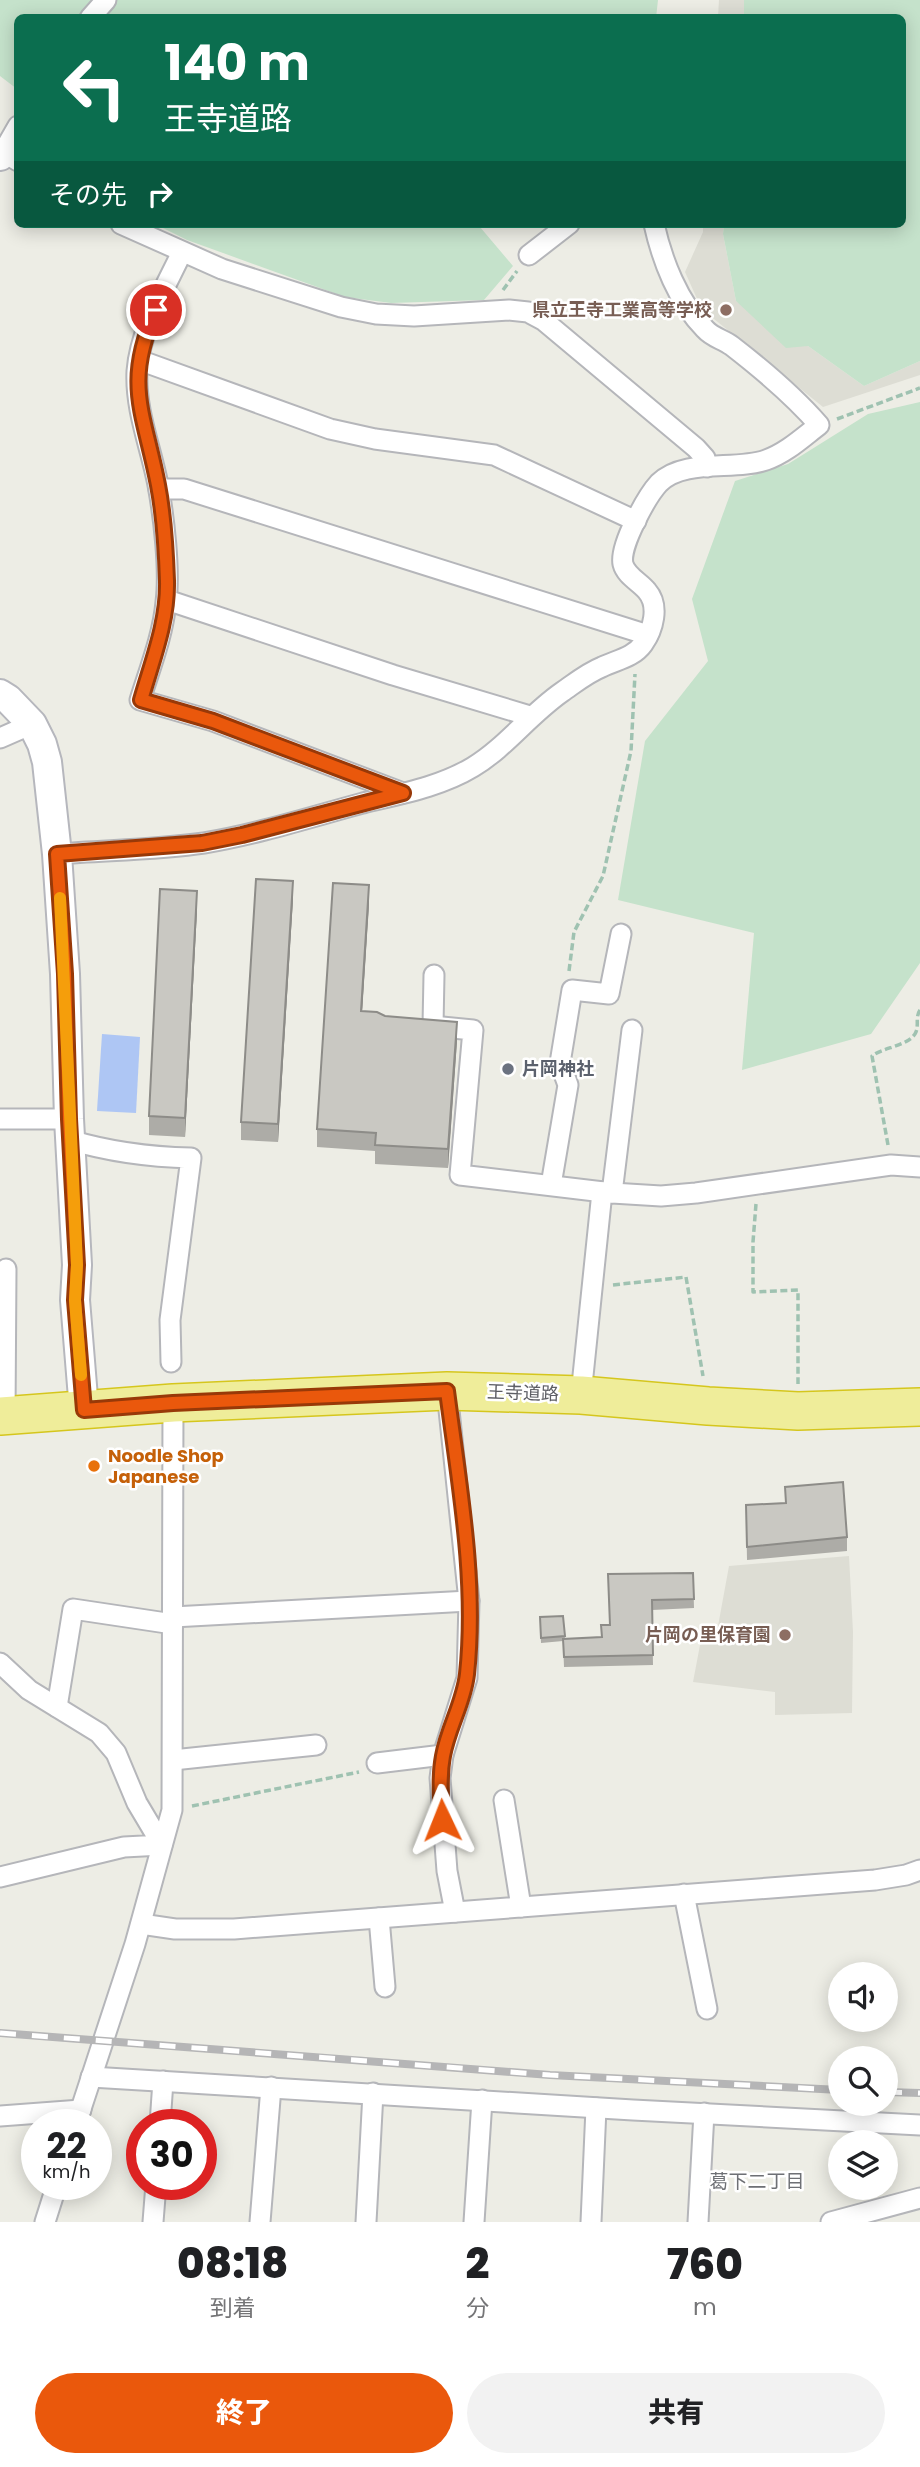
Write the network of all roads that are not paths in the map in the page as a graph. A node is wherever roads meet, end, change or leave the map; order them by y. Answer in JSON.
{"nodes":[{"id":1,"x":106,"y":0,"type":"edge"},
{"id":2,"x":94,"y":14,"type":"edge"},
{"id":3,"x":14,"y":137,"type":"edge"},
{"id":4,"x":7,"y":157,"type":"edge"},
{"id":5,"x":130,"y":228,"type":"edge"},
{"id":6,"x":564,"y":228,"type":"edge"},
{"id":7,"x":655,"y":228,"type":"edge"},
{"id":8,"x":182,"y":251,"type":"junction"},
{"id":9,"x":529,"y":256,"type":"road end"},
{"id":10,"x":139,"y":360,"type":"junction"},
{"id":11,"x":707,"y":467,"type":"junction"},
{"id":12,"x":159,"y":489,"type":"junction"},
{"id":13,"x":636,"y":521,"type":"junction"},
{"id":14,"x":167,"y":600,"type":"junction"},
{"id":15,"x":642,"y":643,"type":"junction"},
{"id":16,"x":0,"y":694,"type":"edge"},
{"id":17,"x":530,"y":716,"type":"junction"},
{"id":18,"x":32,"y":724,"type":"junction"},
{"id":19,"x":0,"y":738,"type":"edge"},
{"id":20,"x":403,"y":793,"type":"junction"},
{"id":21,"x":57,"y":854,"type":"junction"},
{"id":22,"x":621,"y":934,"type":"dead end"},
{"id":23,"x":434,"y":975,"type":"dead end"},
{"id":24,"x":409,"y":1024,"type":"edge"},
{"id":25,"x":432,"y":1026,"type":"junction"},
{"id":26,"x":632,"y":1030,"type":"dead end"},
{"id":27,"x":0,"y":1119,"type":"edge"},
{"id":28,"x":70,"y":1130,"type":"junction"},
{"id":29,"x":920,"y":1167,"type":"edge"},
{"id":30,"x":551,"y":1185,"type":"junction"},
{"id":31,"x":607,"y":1192,"type":"junction"},
{"id":32,"x":6,"y":1269,"type":"dead end"},
{"id":33,"x":171,"y":1362,"type":"dead end"},
{"id":34,"x":447,"y":1391,"type":"junction"},
{"id":35,"x":581,"y":1395,"type":"junction"},
{"id":36,"x":173,"y":1403,"type":"junction"},
{"id":37,"x":920,"y":1407,"type":"edge"},
{"id":38,"x":84,"y":1410,"type":"junction"},
{"id":39,"x":2,"y":1416,"type":"edge"},
{"id":40,"x":470,"y":1601,"type":"junction"},
{"id":41,"x":173,"y":1621,"type":"junction"},
{"id":42,"x":0,"y":1663,"type":"edge"},
{"id":43,"x":57,"y":1707,"type":"junction"},
{"id":44,"x":316,"y":1745,"type":"dead end"},
{"id":45,"x":443,"y":1755,"type":"junction"},
{"id":46,"x":173,"y":1760,"type":"junction"},
{"id":47,"x":377,"y":1763,"type":"road end"},
{"id":48,"x":504,"y":1800,"type":"dead end"},
{"id":49,"x":162,"y":1844,"type":"junction"},
{"id":50,"x":920,"y":1870,"type":"edge"},
{"id":51,"x":0,"y":1877,"type":"edge"},
{"id":52,"x":684,"y":1894,"type":"junction"},
{"id":53,"x":521,"y":1907,"type":"junction"},
{"id":54,"x":456,"y":1912,"type":"junction"},
{"id":55,"x":379,"y":1918,"type":"junction"},
{"id":56,"x":141,"y":1924,"type":"junction"},
{"id":57,"x":385,"y":1987,"type":"dead end"},
{"id":58,"x":707,"y":2009,"type":"dead end"},
{"id":59,"x":92,"y":2077,"type":"junction"},
{"id":60,"x":163,"y":2081,"type":"junction"},
{"id":61,"x":271,"y":2087,"type":"junction"},
{"id":62,"x":373,"y":2093,"type":"junction"},
{"id":63,"x":482,"y":2100,"type":"junction"},
{"id":64,"x":596,"y":2108,"type":"junction"},
{"id":65,"x":82,"y":2109,"type":"edge"},
{"id":66,"x":161,"y":2109,"type":"edge"},
{"id":67,"x":704,"y":2113,"type":"junction"},
{"id":68,"x":0,"y":2116,"type":"edge"},
{"id":69,"x":21,"y":2116,"type":"edge"},
{"id":70,"x":920,"y":2124,"type":"edge"},
{"id":71,"x":920,"y":2199,"type":"edge"},
{"id":72,"x":52,"y":2200,"type":"edge"},
{"id":73,"x":155,"y":2200,"type":"edge"},
{"id":74,"x":45,"y":2222,"type":"edge"},
{"id":75,"x":153,"y":2222,"type":"edge"},
{"id":76,"x":260,"y":2222,"type":"edge"},
{"id":77,"x":366,"y":2222,"type":"edge"},
{"id":78,"x":474,"y":2222,"type":"edge"},
{"id":79,"x":591,"y":2222,"type":"edge"},
{"id":80,"x":698,"y":2222,"type":"edge"},
{"id":81,"x":831,"y":2222,"type":"edge"}],
"edges":[{"from":1,"to":2,"type":"street"},
{"from":3,"to":4,"type":"street"},
{"from":5,"to":8,"type":"street"},
{"from":6,"to":9,"type":"street"},
{"from":7,"to":11,"type":"street"},
{"from":8,"to":10,"type":"street"},
{"from":8,"to":11,"type":"street"},
{"from":10,"to":12,"type":"street"},
{"from":10,"to":13,"type":"street"},
{"from":11,"to":13,"type":"street"},
{"from":12,"to":14,"type":"street"},
{"from":12,"to":15,"type":"street"},
{"from":13,"to":15,"type":"street"},
{"from":14,"to":17,"type":"street"},
{"from":14,"to":20,"type":"street"},
{"from":15,"to":17,"type":"street"},
{"from":16,"to":18,"type":"main road"},
{"from":17,"to":20,"type":"street"},
{"from":18,"to":19,"type":"street"},
{"from":18,"to":21,"type":"main road"},
{"from":20,"to":21,"type":"street"},
{"from":21,"to":28,"type":"main road"},
{"from":22,"to":30,"type":"street"},
{"from":23,"to":25,"type":"street"},
{"from":24,"to":25,"type":"street"},
{"from":25,"to":30,"type":"street"},
{"from":26,"to":31,"type":"street"},
{"from":27,"to":28,"type":"street"},
{"from":28,"to":33,"type":"street"},
{"from":28,"to":38,"type":"main road"},
{"from":29,"to":31,"type":"street"},
{"from":30,"to":31,"type":"street"},
{"from":31,"to":35,"type":"street"},
{"from":32,"to":39,"type":"street"},
{"from":34,"to":35,"type":"highway","name":"王寺道路"},
{"from":34,"to":36,"type":"highway","name":"王寺道路"},
{"from":34,"to":40,"type":"street"},
{"from":35,"to":37,"type":"highway","name":"王寺道路"},
{"from":36,"to":38,"type":"highway","name":"王寺道路"},
{"from":36,"to":41,"type":"street"},
{"from":38,"to":39,"type":"highway","name":"王寺道路"},
{"from":40,"to":41,"type":"street"},
{"from":40,"to":45,"type":"street"},
{"from":41,"to":43,"type":"street"},
{"from":41,"to":46,"type":"street"},
{"from":42,"to":43,"type":"street"},
{"from":43,"to":49,"type":"street"},
{"from":44,"to":46,"type":"street"},
{"from":45,"to":47,"type":"street"},
{"from":45,"to":54,"type":"street"},
{"from":46,"to":49,"type":"street"},
{"from":48,"to":53,"type":"street"},
{"from":49,"to":51,"type":"street"},
{"from":49,"to":56,"type":"street"},
{"from":50,"to":52,"type":"street"},
{"from":52,"to":53,"type":"street"},
{"from":52,"to":58,"type":"street"},
{"from":53,"to":54,"type":"street"},
{"from":54,"to":55,"type":"street"},
{"from":55,"to":56,"type":"street"},
{"from":55,"to":57,"type":"street"},
{"from":56,"to":59,"type":"street"},
{"from":59,"to":60,"type":"street"},
{"from":59,"to":65,"type":"street"},
{"from":60,"to":61,"type":"street"},
{"from":60,"to":66,"type":"street"},
{"from":61,"to":62,"type":"street"},
{"from":61,"to":76,"type":"street"},
{"from":62,"to":63,"type":"street"},
{"from":62,"to":77,"type":"street"},
{"from":63,"to":64,"type":"street"},
{"from":63,"to":78,"type":"street"},
{"from":64,"to":67,"type":"street"},
{"from":64,"to":79,"type":"street"},
{"from":67,"to":70,"type":"street"},
{"from":67,"to":80,"type":"street"},
{"from":68,"to":69,"type":"street"},
{"from":71,"to":81,"type":"street"},
{"from":72,"to":74,"type":"street"},
{"from":73,"to":75,"type":"street"}]}
